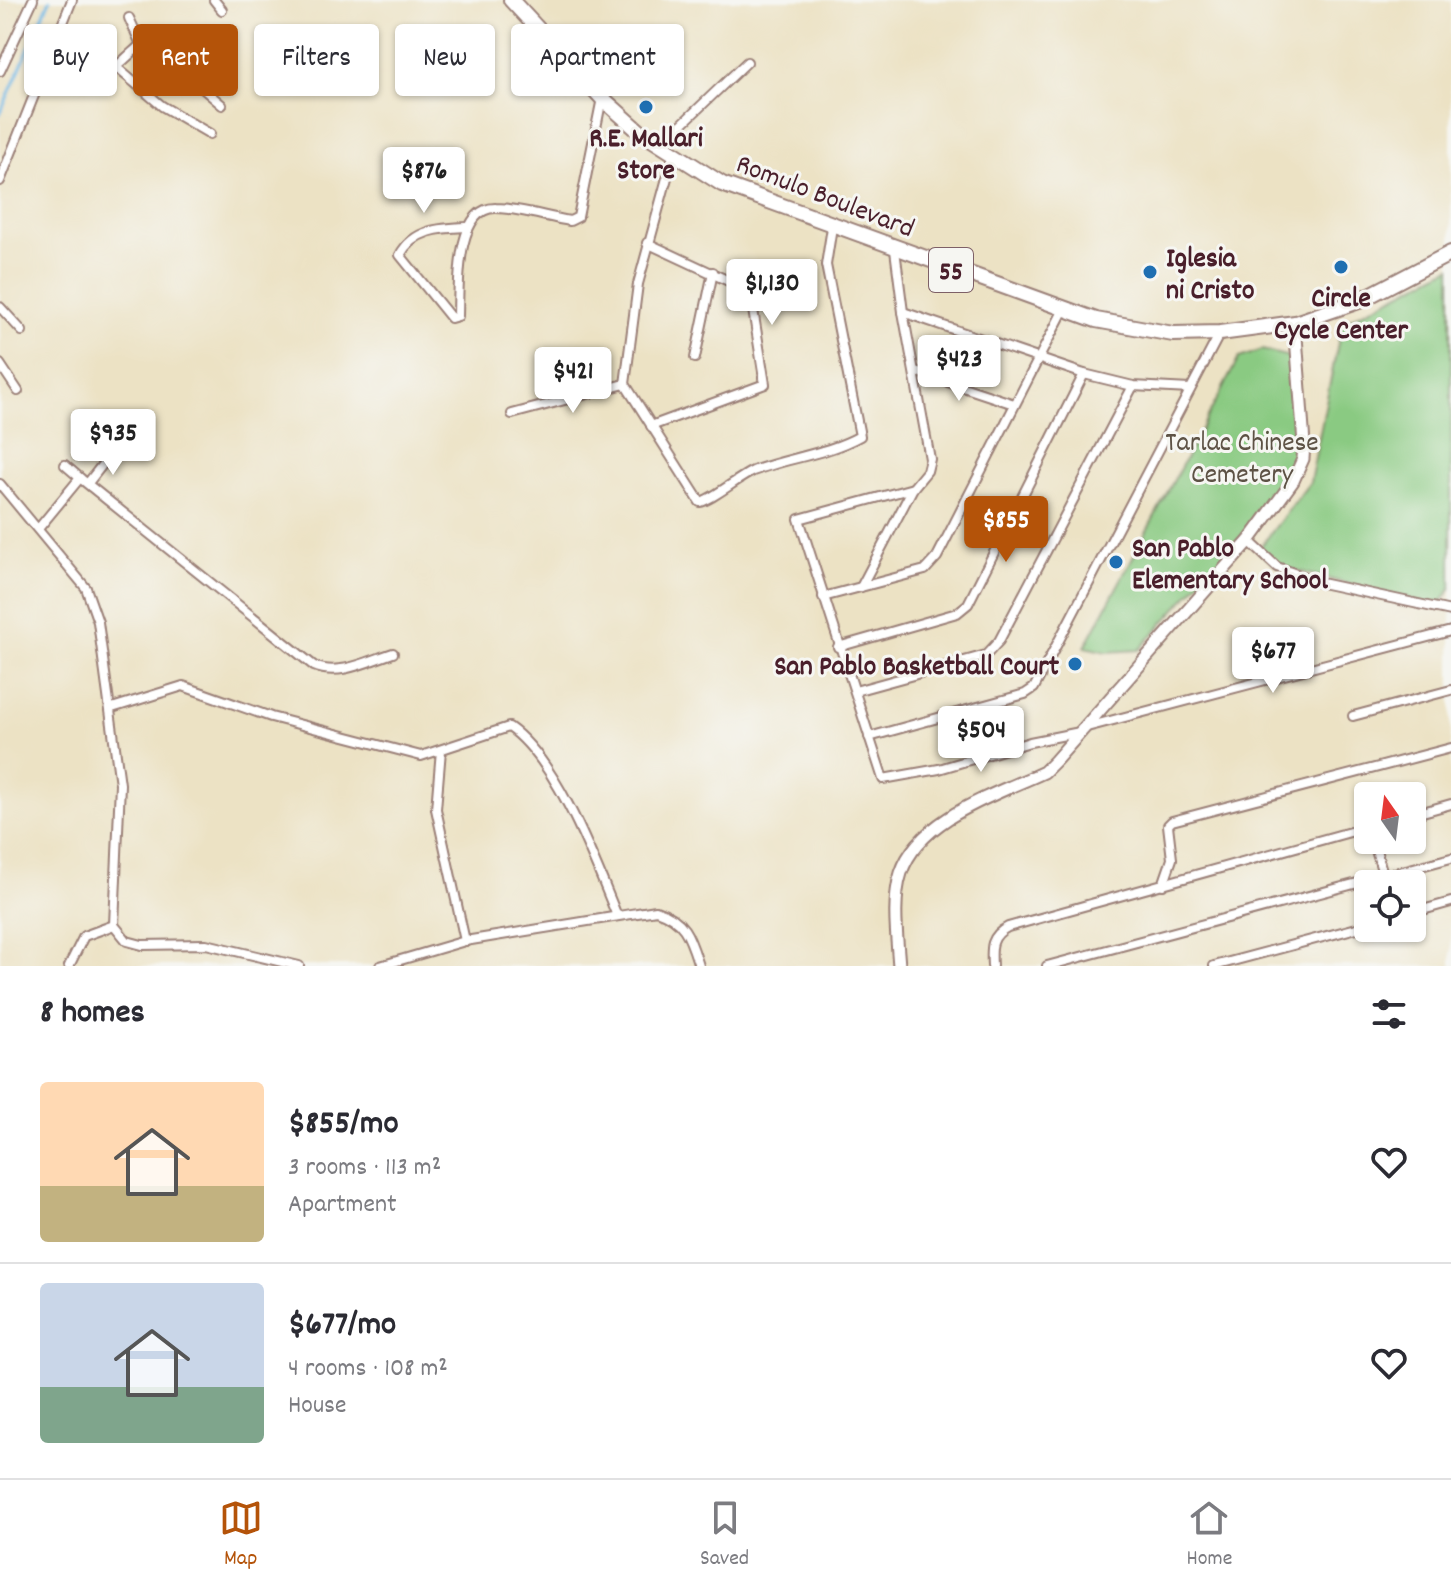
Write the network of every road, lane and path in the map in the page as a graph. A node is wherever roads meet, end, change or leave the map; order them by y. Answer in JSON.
{"nodes":[{"id":1,"x":33,"y":0,"type":"edge"},
{"id":2,"x":72,"y":0,"type":"edge"},
{"id":3,"x":214,"y":0,"type":"edge"},
{"id":4,"x":511,"y":0,"type":"edge"},
{"id":5,"x":222,"y":10,"type":"dead end"},
{"id":6,"x":129,"y":18,"type":"dead end"},
{"id":7,"x":62,"y":24,"type":"edge"},
{"id":8,"x":133,"y":27,"type":"edge"},
{"id":9,"x":133,"y":49,"type":"edge"},
{"id":10,"x":747,"y":62,"type":"dead end"},
{"id":11,"x":117,"y":66,"type":"edge"},
{"id":12,"x":117,"y":68,"type":"edge"},
{"id":13,"x":0,"y":71,"type":"edge"},
{"id":14,"x":34,"y":96,"type":"edge"},
{"id":15,"x":211,"y":96,"type":"edge"},
{"id":16,"x":602,"y":98,"type":"junction"},
{"id":17,"x":222,"y":105,"type":"dead end"},
{"id":18,"x":210,"y":134,"type":"dead end"},
{"id":19,"x":659,"y":146,"type":"junction"},
{"id":20,"x":673,"y":156,"type":"junction"},
{"id":21,"x":0,"y":181,"type":"edge"},
{"id":22,"x":466,"y":227,"type":"junction"},
{"id":23,"x":832,"y":227,"type":"junction"},
{"id":24,"x":647,"y":243,"type":"junction"},
{"id":25,"x":895,"y":250,"type":"junction"},
{"id":26,"x":1451,"y":253,"type":"edge"},
{"id":27,"x":713,"y":272,"type":"junction"},
{"id":28,"x":0,"y":307,"type":"edge"},
{"id":29,"x":1063,"y":311,"type":"junction"},
{"id":30,"x":903,"y":312,"type":"junction"},
{"id":31,"x":1295,"y":323,"type":"junction"},
{"id":32,"x":22,"y":331,"type":"dead end"},
{"id":33,"x":1220,"y":333,"type":"junction"},
{"id":34,"x":1040,"y":356,"type":"junction"},
{"id":35,"x":695,"y":358,"type":"dead end"},
{"id":36,"x":0,"y":364,"type":"edge"},
{"id":37,"x":915,"y":371,"type":"junction"},
{"id":38,"x":1084,"y":374,"type":"junction"},
{"id":39,"x":625,"y":384,"type":"junction"},
{"id":40,"x":1133,"y":386,"type":"junction"},
{"id":41,"x":1190,"y":389,"type":"junction"},
{"id":42,"x":18,"y":391,"type":"dead end"},
{"id":43,"x":1014,"y":404,"type":"junction"},
{"id":44,"x":512,"y":414,"type":"dead end"},
{"id":45,"x":651,"y":426,"type":"junction"},
{"id":46,"x":113,"y":451,"type":"dead end"},
{"id":47,"x":65,"y":465,"type":"dead end"},
{"id":48,"x":84,"y":481,"type":"junction"},
{"id":49,"x":0,"y":484,"type":"edge"},
{"id":50,"x":913,"y":488,"type":"junction"},
{"id":51,"x":38,"y":529,"type":"junction"},
{"id":52,"x":1249,"y":541,"type":"junction"},
{"id":53,"x":861,"y":587,"type":"junction"},
{"id":54,"x":823,"y":597,"type":"junction"},
{"id":55,"x":1451,"y":611,"type":"edge"},
{"id":56,"x":1451,"y":631,"type":"edge"},
{"id":57,"x":838,"y":647,"type":"junction"},
{"id":58,"x":393,"y":653,"type":"dead end"},
{"id":59,"x":1451,"y":690,"type":"edge"},
{"id":60,"x":855,"y":691,"type":"junction"},
{"id":61,"x":112,"y":708,"type":"junction"},
{"id":62,"x":1353,"y":716,"type":"dead end"},
{"id":63,"x":1084,"y":730,"type":"junction"},
{"id":64,"x":869,"y":737,"type":"junction"},
{"id":65,"x":1451,"y":748,"type":"edge"},
{"id":66,"x":441,"y":750,"type":"junction"},
{"id":67,"x":1451,"y":804,"type":"edge"},
{"id":68,"x":1426,"y":811,"type":"edge"},
{"id":69,"x":1354,"y":831,"type":"edge"},
{"id":70,"x":1451,"y":858,"type":"edge"},
{"id":71,"x":1400,"y":870,"type":"edge"},
{"id":72,"x":1354,"y":883,"type":"edge"},
{"id":73,"x":1163,"y":885,"type":"junction"},
{"id":74,"x":1451,"y":902,"type":"edge"},
{"id":75,"x":1426,"y":909,"type":"edge"},
{"id":76,"x":617,"y":916,"type":"junction"},
{"id":77,"x":114,"y":925,"type":"junction"},
{"id":78,"x":1354,"y":929,"type":"edge"},
{"id":79,"x":465,"y":941,"type":"junction"},
{"id":80,"x":69,"y":966,"type":"edge"},
{"id":81,"x":299,"y":966,"type":"edge"},
{"id":82,"x":380,"y":966,"type":"edge"},
{"id":83,"x":699,"y":966,"type":"edge"},
{"id":84,"x":899,"y":966,"type":"edge"},
{"id":85,"x":992,"y":966,"type":"edge"},
{"id":86,"x":1047,"y":966,"type":"edge"},
{"id":87,"x":1214,"y":966,"type":"edge"}],
"edges":[{"from":1,"to":13,"type":"street"},
{"from":2,"to":7,"type":"street"},
{"from":3,"to":5,"type":"street"},
{"from":4,"to":16,"type":"highway","name":"Romulo Boulevard","number":"55"},
{"from":6,"to":8,"type":"street"},
{"from":9,"to":11,"type":"street"},
{"from":10,"to":19,"type":"street"},
{"from":12,"to":18,"type":"street"},
{"from":14,"to":21,"type":"street"},
{"from":15,"to":17,"type":"street"},
{"from":16,"to":19,"type":"highway","name":"Romulo Boulevard","number":"55"},
{"from":16,"to":22,"type":"street"},
{"from":19,"to":20,"type":"highway","name":"Romulo Boulevard","number":"55"},
{"from":20,"to":23,"type":"highway","name":"Romulo Boulevard","number":"55"},
{"from":20,"to":24,"type":"street"},
{"from":22,"to":22,"type":"street"},
{"from":23,"to":25,"type":"highway","name":"Romulo Boulevard","number":"55"},
{"from":23,"to":45,"type":"street"},
{"from":24,"to":27,"type":"street"},
{"from":24,"to":39,"type":"street"},
{"from":25,"to":29,"type":"highway","name":"Romulo Boulevard","number":"55"},
{"from":25,"to":30,"type":"street"},
{"from":26,"to":31,"type":"highway","name":"Romulo Boulevard","number":"55"},
{"from":27,"to":35,"type":"street"},
{"from":27,"to":45,"type":"street"},
{"from":28,"to":32,"type":"street"},
{"from":29,"to":33,"type":"highway","name":"Romulo Boulevard","number":"55"},
{"from":29,"to":34,"type":"street"},
{"from":30,"to":34,"type":"street"},
{"from":30,"to":37,"type":"street"},
{"from":31,"to":33,"type":"highway","name":"Romulo Boulevard","number":"55"},
{"from":31,"to":52,"type":"street"},
{"from":33,"to":41,"type":"street"},
{"from":34,"to":38,"type":"street"},
{"from":34,"to":43,"type":"street"},
{"from":36,"to":42,"type":"street"},
{"from":37,"to":43,"type":"street"},
{"from":37,"to":50,"type":"street"},
{"from":38,"to":40,"type":"street"},
{"from":38,"to":57,"type":"street"},
{"from":39,"to":44,"type":"street"},
{"from":39,"to":45,"type":"street"},
{"from":40,"to":41,"type":"street"},
{"from":40,"to":60,"type":"street"},
{"from":41,"to":64,"type":"street"},
{"from":43,"to":53,"type":"street"},
{"from":46,"to":48,"type":"street"},
{"from":47,"to":48,"type":"street"},
{"from":48,"to":51,"type":"street"},
{"from":48,"to":58,"type":"street"},
{"from":49,"to":51,"type":"street"},
{"from":50,"to":53,"type":"street"},
{"from":50,"to":54,"type":"street"},
{"from":51,"to":61,"type":"street"},
{"from":52,"to":55,"type":"street"},
{"from":52,"to":63,"type":"street"},
{"from":53,"to":54,"type":"street"},
{"from":54,"to":57,"type":"street"},
{"from":56,"to":63,"type":"street"},
{"from":57,"to":60,"type":"street"},
{"from":59,"to":62,"type":"street"},
{"from":60,"to":64,"type":"street"},
{"from":61,"to":66,"type":"street"},
{"from":61,"to":77,"type":"street"},
{"from":63,"to":64,"type":"street"},
{"from":63,"to":84,"type":"street"},
{"from":65,"to":73,"type":"street"},
{"from":66,"to":76,"type":"street"},
{"from":66,"to":79,"type":"street"},
{"from":67,"to":68,"type":"street"},
{"from":69,"to":73,"type":"street"},
{"from":70,"to":71,"type":"street"},
{"from":72,"to":86,"type":"street"},
{"from":73,"to":85,"type":"street"},
{"from":74,"to":75,"type":"street"},
{"from":76,"to":79,"type":"street"},
{"from":76,"to":83,"type":"street"},
{"from":77,"to":80,"type":"street"},
{"from":77,"to":81,"type":"street"},
{"from":78,"to":87,"type":"street"},
{"from":79,"to":82,"type":"street"}]}
